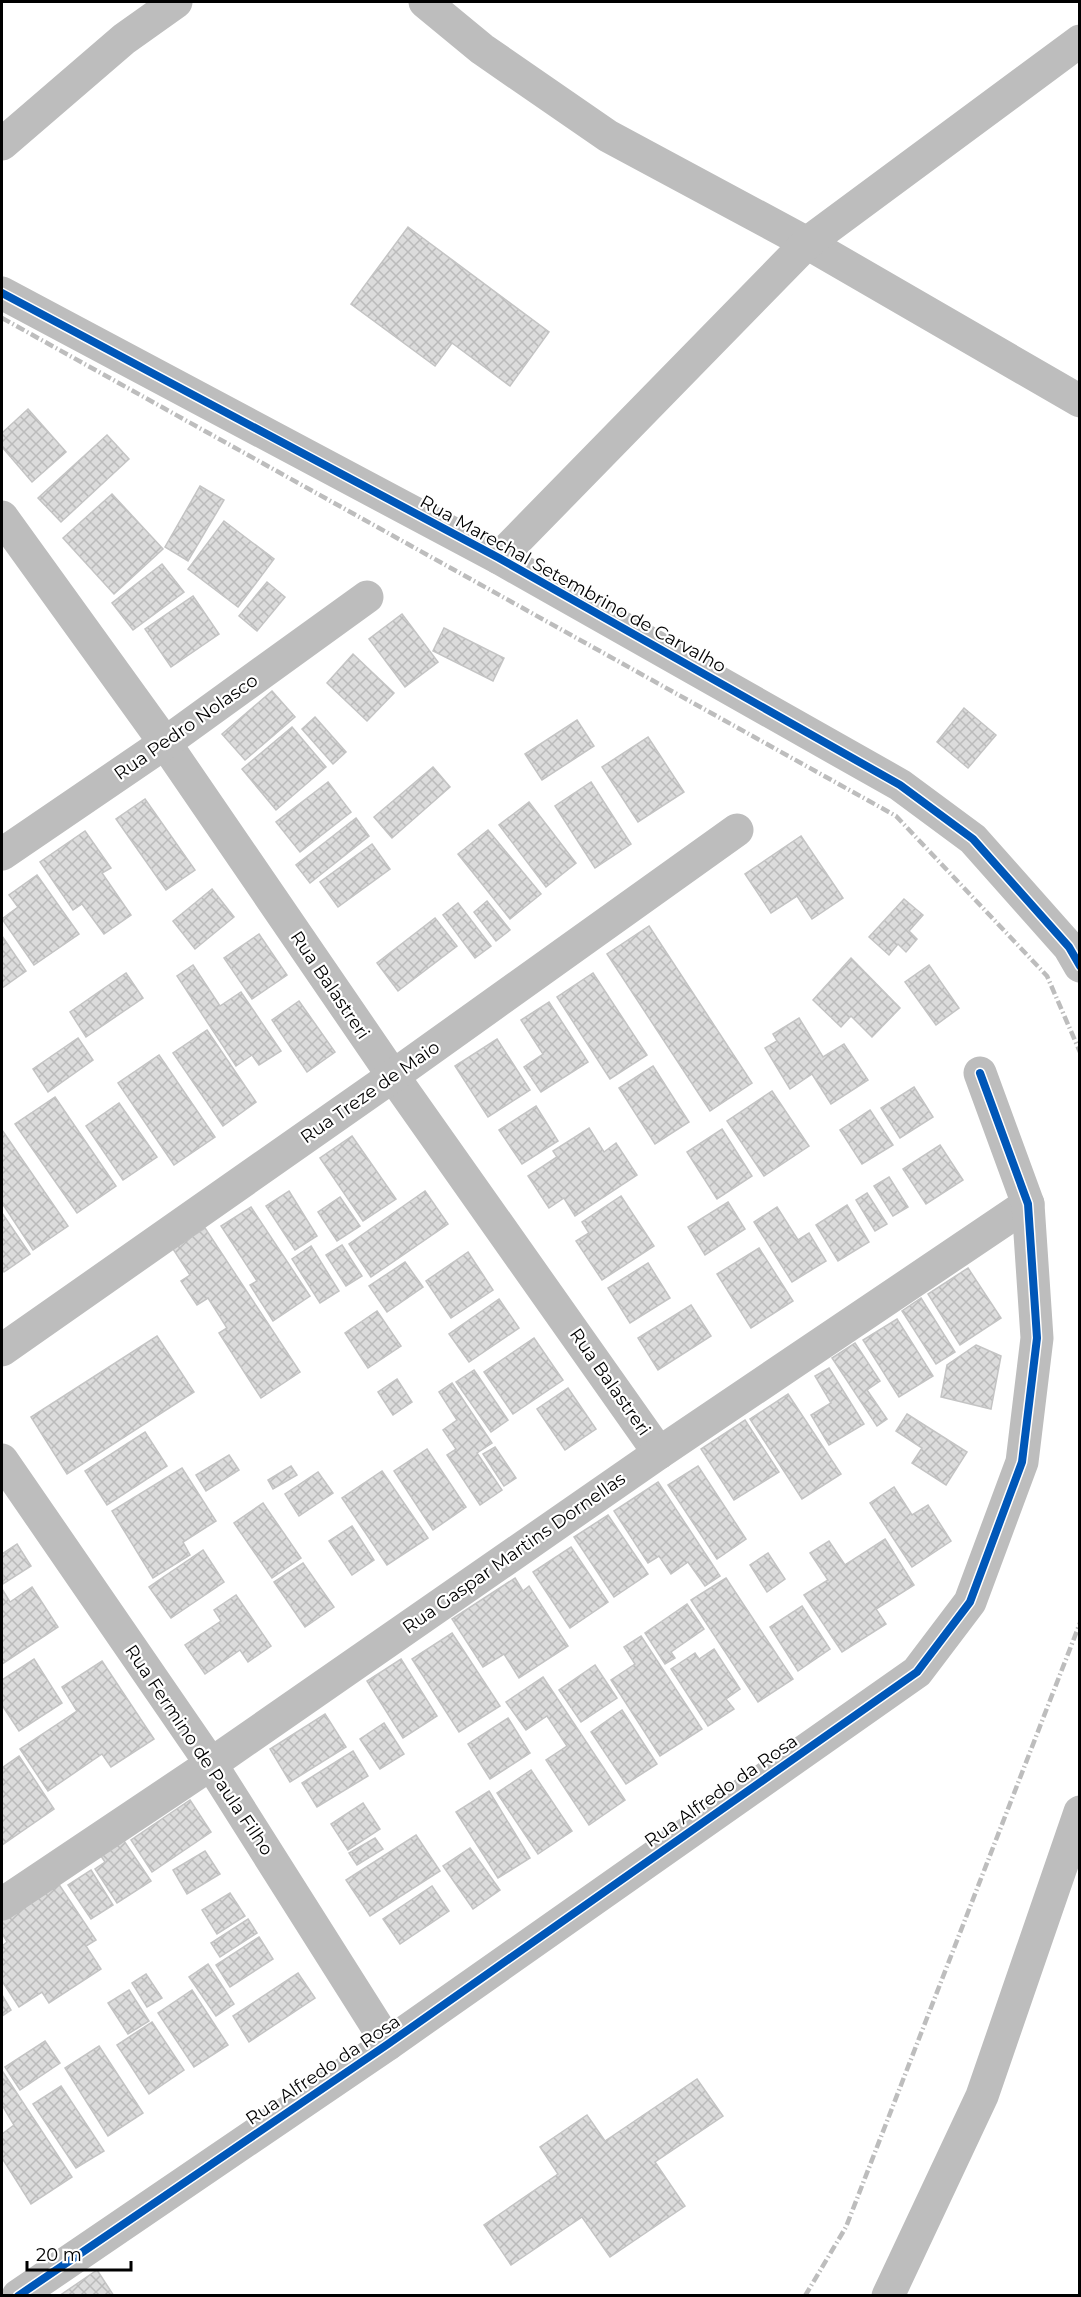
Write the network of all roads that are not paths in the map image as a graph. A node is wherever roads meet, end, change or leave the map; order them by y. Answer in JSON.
{"nodes":[{"id":1,"x":176,"y":2,"type":"edge"},
{"id":2,"x":425,"y":2,"type":"edge"},
{"id":3,"x":1080,"y":41,"type":"edge"},
{"id":4,"x":2,"y":144,"type":"edge"},
{"id":5,"x":807,"y":243,"type":"junction"},
{"id":6,"x":2,"y":293,"type":"edge"},
{"id":7,"x":1080,"y":401,"type":"edge"},
{"id":8,"x":2,"y":517,"type":"edge"},
{"id":9,"x":499,"y":558,"type":"junction"},
{"id":10,"x":368,"y":597,"type":"dead end"},
{"id":11,"x":165,"y":743,"type":"junction"},
{"id":12,"x":737,"y":830,"type":"dead end"},
{"id":13,"x":2,"y":854,"type":"edge"},
{"id":14,"x":1080,"y":966,"type":"edge"},
{"id":15,"x":980,"y":1073,"type":"dead end"},
{"id":16,"x":393,"y":1076,"type":"junction"},
{"id":17,"x":1028,"y":1204,"type":"junction"},
{"id":18,"x":2,"y":1350,"type":"edge"},
{"id":19,"x":659,"y":1452,"type":"junction"},
{"id":20,"x":2,"y":1460,"type":"edge"},
{"id":21,"x":211,"y":1764,"type":"junction"},
{"id":22,"x":1080,"y":1812,"type":"edge"},
{"id":23,"x":2,"y":1904,"type":"edge"},
{"id":24,"x":388,"y":2044,"type":"junction"},
{"id":25,"x":18,"y":2295,"type":"edge"},
{"id":26,"x":888,"y":2295,"type":"edge"}],
"edges":[{"from":1,"to":4,"type":"street"},
{"from":2,"to":5,"type":"street"},
{"from":3,"to":5,"type":"street"},
{"from":5,"to":7,"type":"street"},
{"from":5,"to":9,"type":"street"},
{"from":6,"to":9,"type":"street","name":"Rua Marechal Setembrino de Carvalho"},
{"from":8,"to":11,"type":"street","name":"Rua Balastreri"},
{"from":9,"to":14,"type":"street","name":"Rua Marechal Setembrino de Carvalho"},
{"from":10,"to":11,"type":"street","name":"Rua Pedro Nolasco"},
{"from":11,"to":13,"type":"street","name":"Rua Pedro Nolasco"},
{"from":11,"to":16,"type":"street","name":"Rua Balastreri"},
{"from":12,"to":16,"type":"street","name":"Rua Treze de Maio"},
{"from":15,"to":17,"type":"street","name":"Rua Alfredo da Rosa"},
{"from":16,"to":18,"type":"street","name":"Rua Treze de Maio"},
{"from":16,"to":19,"type":"street","name":"Rua Balastreri"},
{"from":17,"to":19,"type":"street","name":"Rua Gaspar Martins Dornellas"},
{"from":17,"to":24,"type":"street","name":"Rua Alfredo da Rosa"},
{"from":19,"to":21,"type":"street","name":"Rua Gaspar Martins Dornellas"},
{"from":20,"to":21,"type":"street","name":"Rua Fermino de Paula Filho"},
{"from":21,"to":23,"type":"street","name":"Rua Gaspar Martins Dornellas"},
{"from":21,"to":24,"type":"street","name":"Rua Fermino de Paula Filho"},
{"from":22,"to":26,"type":"street"},
{"from":24,"to":25,"type":"street","name":"Rua Alfredo da Rosa"}]}
